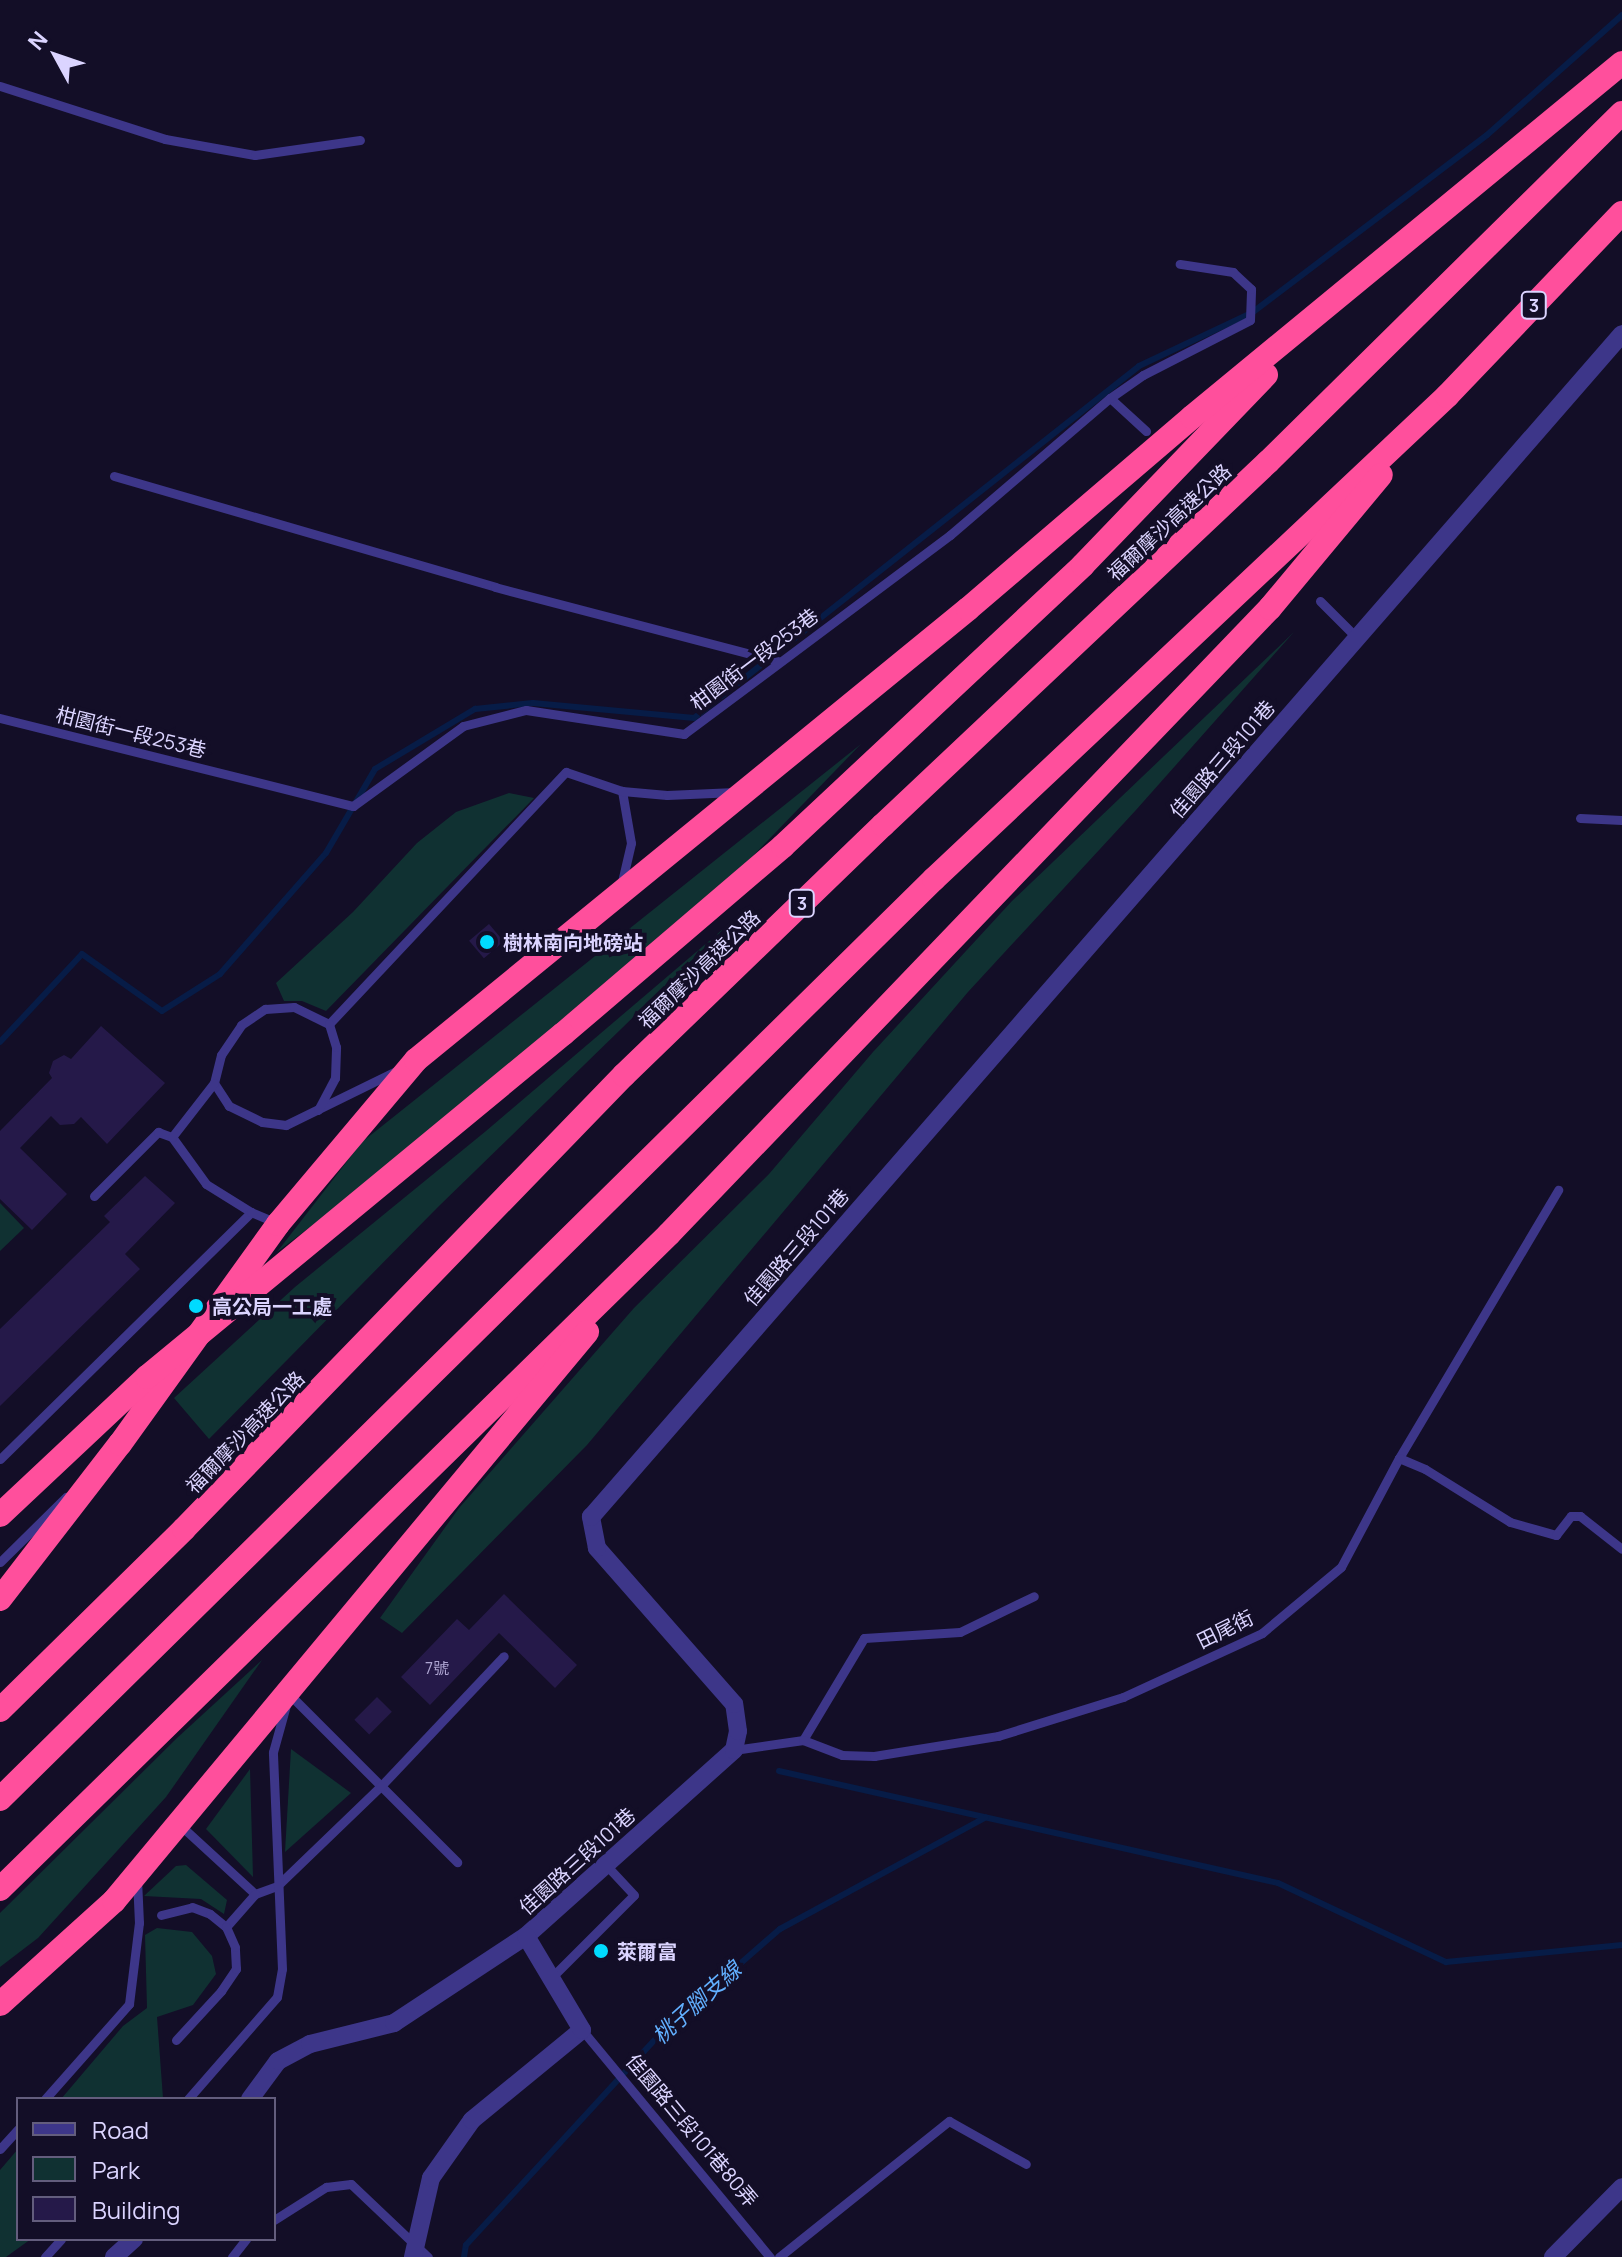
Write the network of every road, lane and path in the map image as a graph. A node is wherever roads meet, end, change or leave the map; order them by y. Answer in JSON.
{"nodes":[{"id":1,"x":1622,"y":63,"type":"edge"},
{"id":2,"x":0,"y":86,"type":"edge"},
{"id":3,"x":1622,"y":113,"type":"edge"},
{"id":4,"x":360,"y":140,"type":"dead end"},
{"id":5,"x":1622,"y":213,"type":"edge"},
{"id":6,"x":1180,"y":264,"type":"dead end"},
{"id":7,"x":1373,"y":270,"type":"junction"},
{"id":8,"x":1622,"y":334,"type":"edge"},
{"id":9,"x":1447,"y":396,"type":"junction"},
{"id":10,"x":1110,"y":398,"type":"junction"},
{"id":11,"x":1146,"y":431,"type":"dead end"},
{"id":12,"x":114,"y":476,"type":"dead end"},
{"id":13,"x":1320,"y":601,"type":"dead end"},
{"id":14,"x":1357,"y":638,"type":"junction"},
{"id":15,"x":778,"y":661,"type":"junction"},
{"id":16,"x":0,"y":718,"type":"edge"},
{"id":17,"x":622,"y":791,"type":"junction"},
{"id":18,"x":746,"y":792,"type":"junction"},
{"id":19,"x":1580,"y":818,"type":"dead end"},
{"id":20,"x":1622,"y":820,"type":"edge"},
{"id":21,"x":620,"y":893,"type":"junction"},
{"id":22,"x":329,"y":1024,"type":"junction"},
{"id":23,"x":416,"y":1060,"type":"junction"},
{"id":24,"x":214,"y":1083,"type":"junction"},
{"id":25,"x":318,"y":1110,"type":"junction"},
{"id":26,"x":172,"y":1137,"type":"junction"},
{"id":27,"x":1558,"y":1190,"type":"dead end"},
{"id":28,"x":94,"y":1196,"type":"dead end"},
{"id":29,"x":251,"y":1212,"type":"junction"},
{"id":30,"x":278,"y":1224,"type":"junction"},
{"id":31,"x":669,"y":1234,"type":"junction"},
{"id":32,"x":120,"y":1444,"type":"junction"},
{"id":33,"x":1399,"y":1458,"type":"junction"},
{"id":34,"x":0,"y":1459,"type":"edge"},
{"id":35,"x":0,"y":1515,"type":"edge"},
{"id":36,"x":1622,"y":1549,"type":"edge"},
{"id":37,"x":0,"y":1562,"type":"edge"},
{"id":38,"x":1034,"y":1596,"type":"dead end"},
{"id":39,"x":0,"y":1599,"type":"edge"},
{"id":40,"x":504,"y":1656,"type":"dead end"},
{"id":41,"x":289,"y":1694,"type":"junction"},
{"id":42,"x":0,"y":1710,"type":"edge"},
{"id":43,"x":803,"y":1740,"type":"junction"},
{"id":44,"x":734,"y":1750,"type":"junction"},
{"id":45,"x":380,"y":1787,"type":"junction"},
{"id":46,"x":0,"y":1799,"type":"edge"},
{"id":47,"x":178,"y":1824,"type":"junction"},
{"id":48,"x":457,"y":1862,"type":"dead end"},
{"id":49,"x":606,"y":1865,"type":"junction"},
{"id":50,"x":137,"y":1873,"type":"junction"},
{"id":51,"x":4,"y":1885,"type":"edge"},
{"id":52,"x":277,"y":1886,"type":"junction"},
{"id":53,"x":255,"y":1894,"type":"junction"},
{"id":54,"x":161,"y":1915,"type":"dead end"},
{"id":55,"x":226,"y":1927,"type":"junction"},
{"id":56,"x":526,"y":1936,"type":"junction"},
{"id":57,"x":551,"y":1978,"type":"junction"},
{"id":58,"x":0,"y":2004,"type":"edge"},
{"id":59,"x":582,"y":2030,"type":"junction"},
{"id":60,"x":176,"y":2040,"type":"dead end"},
{"id":61,"x":47,"y":2097,"type":"edge"},
{"id":62,"x":190,"y":2097,"type":"edge"},
{"id":63,"x":251,"y":2097,"type":"edge"},
{"id":64,"x":16,"y":2131,"type":"edge"},
{"id":65,"x":0,"y":2149,"type":"edge"},
{"id":66,"x":1026,"y":2164,"type":"dead end"},
{"id":67,"x":1622,"y":2187,"type":"edge"},
{"id":68,"x":276,"y":2219,"type":"edge"},
{"id":69,"x":59,"y":2241,"type":"edge"},
{"id":70,"x":132,"y":2241,"type":"edge"},
{"id":71,"x":244,"y":2241,"type":"edge"},
{"id":72,"x":419,"y":2254,"type":"edge"},
{"id":73,"x":45,"y":2257,"type":"edge"},
{"id":74,"x":114,"y":2257,"type":"edge"},
{"id":75,"x":232,"y":2257,"type":"edge"},
{"id":76,"x":770,"y":2257,"type":"edge"},
{"id":77,"x":779,"y":2257,"type":"edge"},
{"id":78,"x":1553,"y":2257,"type":"edge"}],
"edges":[{"from":1,"to":7,"type":"highway"},
{"from":2,"to":4,"type":"lane"},
{"from":3,"to":42,"type":"highway","name":"福爾摩沙高速公路","number":"3"},
{"from":5,"to":9,"type":"highway","number":"3"},
{"from":6,"to":10,"type":"lane","name":"柑園街一段253巷"},
{"from":7,"to":18,"type":"highway"},
{"from":7,"to":35,"type":"highway","bridge":true},
{"from":8,"to":14,"type":"street","name":"佳園路三段101巷"},
{"from":9,"to":31,"type":"highway"},
{"from":9,"to":46,"type":"highway","number":"3"},
{"from":10,"to":11,"type":"lane"},
{"from":10,"to":15,"type":"lane","name":"柑園街一段253巷"},
{"from":12,"to":15,"type":"lane"},
{"from":13,"to":14,"type":"lane"},
{"from":14,"to":44,"type":"street","name":"佳園路三段101巷"},
{"from":15,"to":16,"type":"lane","name":"柑園街一段253巷"},
{"from":17,"to":18,"type":"lane"},
{"from":17,"to":21,"type":"lane"},
{"from":17,"to":22,"type":"lane"},
{"from":18,"to":21,"type":"highway"},
{"from":19,"to":20,"type":"lane"},
{"from":21,"to":23,"type":"highway"},
{"from":22,"to":24,"type":"lane"},
{"from":22,"to":25,"type":"lane"},
{"from":23,"to":25,"type":"lane"},
{"from":23,"to":30,"type":"highway"},
{"from":24,"to":25,"type":"lane"},
{"from":24,"to":26,"type":"lane"},
{"from":26,"to":28,"type":"lane"},
{"from":26,"to":29,"type":"lane"},
{"from":27,"to":33,"type":"lane","name":"田尾街"},
{"from":29,"to":30,"type":"lane"},
{"from":29,"to":34,"type":"lane"},
{"from":30,"to":32,"type":"highway"},
{"from":31,"to":41,"type":"highway"},
{"from":31,"to":51,"type":"highway"},
{"from":32,"to":37,"type":"lane"},
{"from":32,"to":39,"type":"highway"},
{"from":33,"to":36,"type":"lane"},
{"from":33,"to":43,"type":"lane","name":"田尾街"},
{"from":38,"to":43,"type":"lane"},
{"from":40,"to":45,"type":"lane"},
{"from":41,"to":45,"type":"lane"},
{"from":41,"to":47,"type":"highway"},
{"from":41,"to":52,"type":"lane"},
{"from":43,"to":44,"type":"lane","name":"田尾街"},
{"from":44,"to":49,"type":"street","name":"佳園路三段101巷"},
{"from":45,"to":48,"type":"lane"},
{"from":45,"to":52,"type":"lane"},
{"from":47,"to":50,"type":"highway"},
{"from":47,"to":53,"type":"lane"},
{"from":49,"to":56,"type":"street","name":"佳園路三段101巷"},
{"from":49,"to":57,"type":"lane"},
{"from":50,"to":58,"type":"highway"},
{"from":50,"to":61,"type":"lane"},
{"from":52,"to":53,"type":"lane"},
{"from":52,"to":62,"type":"lane"},
{"from":53,"to":55,"type":"lane"},
{"from":54,"to":55,"type":"lane"},
{"from":55,"to":60,"type":"lane"},
{"from":56,"to":57,"type":"street","name":"佳園路三段101巷80弄"},
{"from":56,"to":63,"type":"street","name":"佳園路三段101巷"},
{"from":57,"to":59,"type":"street","name":"佳園路三段101巷80弄"},
{"from":59,"to":72,"type":"street"},
{"from":59,"to":76,"type":"lane","name":"佳園路三段101巷80弄"},
{"from":64,"to":65,"type":"lane"},
{"from":66,"to":77,"type":"lane"},
{"from":67,"to":78,"type":"street"},
{"from":68,"to":72,"type":"lane"},
{"from":69,"to":73,"type":"lane"},
{"from":70,"to":74,"type":"street"},
{"from":71,"to":75,"type":"lane"}]}
